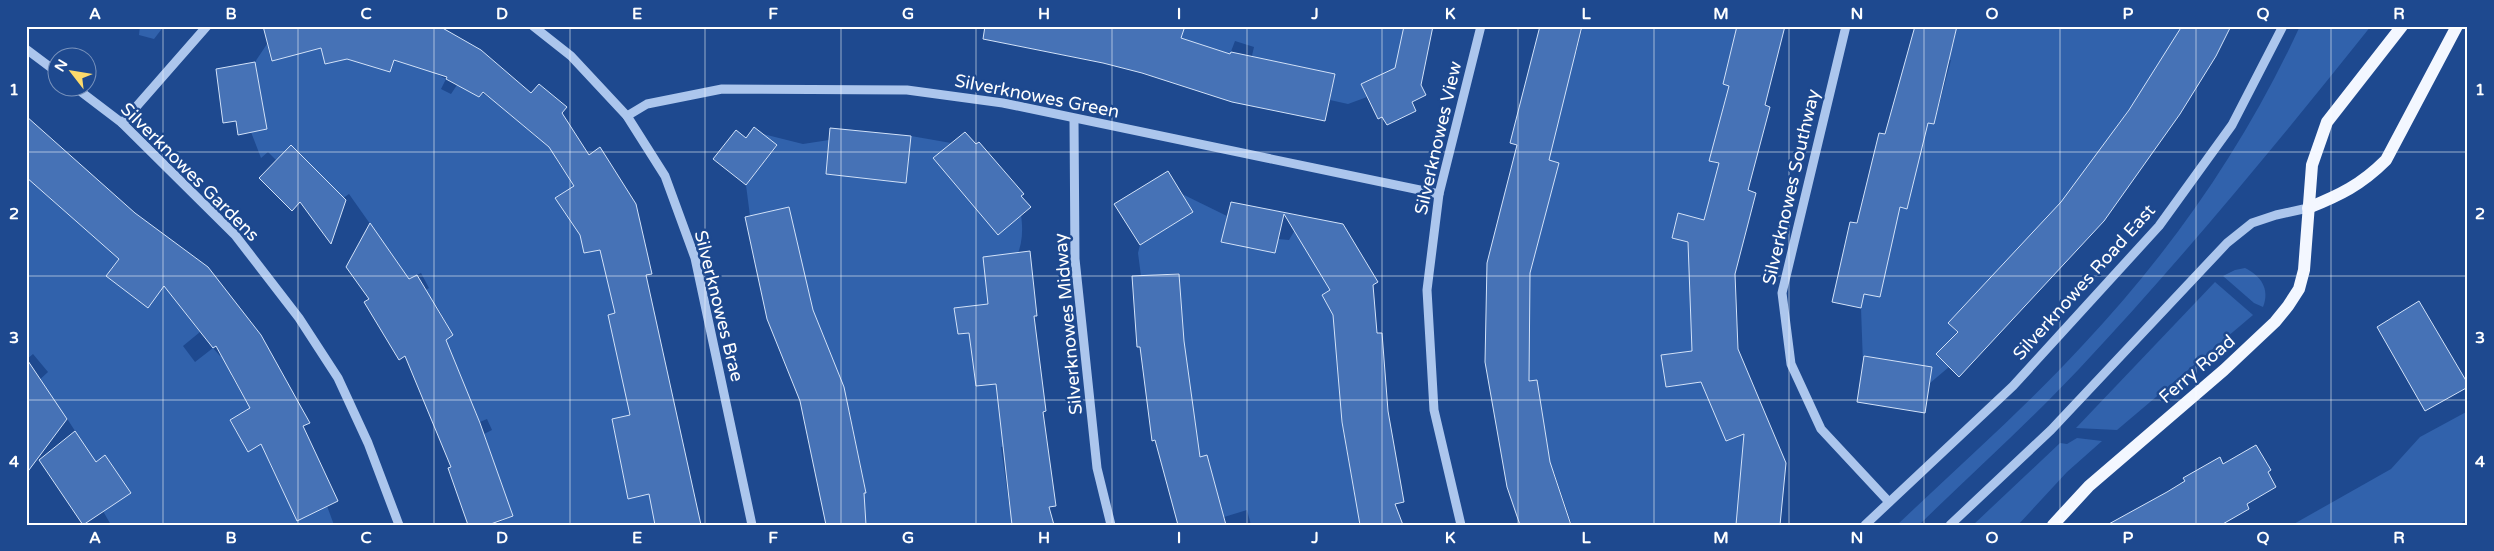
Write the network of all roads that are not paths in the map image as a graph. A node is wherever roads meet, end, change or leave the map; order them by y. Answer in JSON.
{"nodes":[{"id":1,"x":207,"y":26,"type":"edge"},
{"id":2,"x":533,"y":26,"type":"edge"},
{"id":3,"x":1481,"y":26,"type":"edge"},
{"id":4,"x":1846,"y":26,"type":"edge"},
{"id":5,"x":2283,"y":26,"type":"edge"},
{"id":6,"x":2402,"y":26,"type":"edge"},
{"id":7,"x":2456,"y":26,"type":"edge"},
{"id":8,"x":26,"y":49,"type":"edge"},
{"id":9,"x":48,"y":66,"type":"edge"},
{"id":10,"x":89,"y":98,"type":"edge"},
{"id":11,"x":626,"y":116,"type":"junction"},
{"id":12,"x":1074,"y":119,"type":"junction"},
{"id":13,"x":122,"y":123,"type":"junction"},
{"id":14,"x":1439,"y":194,"type":"junction"},
{"id":15,"x":2308,"y":208,"type":"junction"},
{"id":16,"x":1889,"y":502,"type":"junction"},
{"id":17,"x":399,"y":525,"type":"edge"},
{"id":18,"x":752,"y":525,"type":"edge"},
{"id":19,"x":1111,"y":525,"type":"edge"},
{"id":20,"x":1461,"y":525,"type":"edge"},
{"id":21,"x":1865,"y":525,"type":"edge"},
{"id":22,"x":1950,"y":525,"type":"edge"},
{"id":23,"x":2053,"y":525,"type":"edge"}],
"edges":[{"from":1,"to":13,"type":"street"},
{"from":2,"to":11,"type":"street","name":"Silverknowes Brae"},
{"from":3,"to":14,"type":"street","name":"Silverknowes View"},
{"from":4,"to":16,"type":"street","name":"Silverknowes Southway"},
{"from":5,"to":16,"type":"street","name":"Silverknowes Road East"},
{"from":6,"to":15,"type":"main road","name":"Ferry Road"},
{"from":7,"to":15,"type":"main road"},
{"from":8,"to":9,"type":"street"},
{"from":10,"to":13,"type":"street","name":"Silverknowes Gardens"},
{"from":11,"to":12,"type":"street","name":"Silverknowes Green"},
{"from":11,"to":18,"type":"street","name":"Silverknowes Brae"},
{"from":12,"to":14,"type":"street","name":"Silverknowes Green"},
{"from":12,"to":19,"type":"street","name":"Silverknowes Midway"},
{"from":13,"to":17,"type":"street","name":"Silverknowes Gardens"},
{"from":14,"to":20,"type":"street","name":"Silverknowes View"},
{"from":15,"to":22,"type":"street"},
{"from":15,"to":23,"type":"main road","name":"Ferry Road"},
{"from":16,"to":21,"type":"street","name":"Silverknowes Road East"}]}
